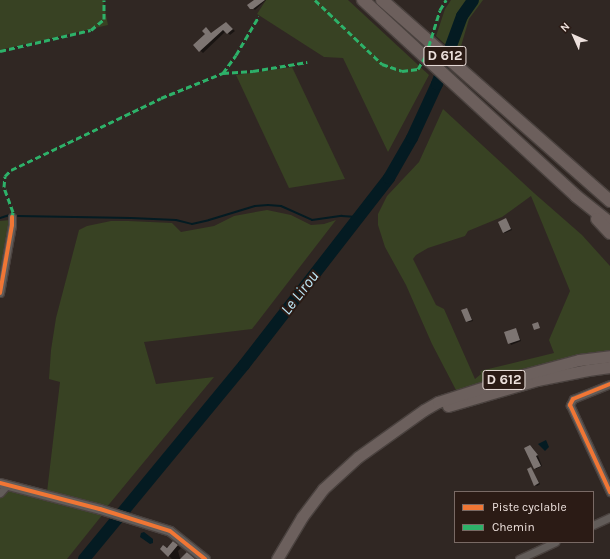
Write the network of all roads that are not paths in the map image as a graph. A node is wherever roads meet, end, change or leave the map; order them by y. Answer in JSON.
{"nodes":[{"id":1,"x":362,"y":0,"type":"edge"},
{"id":2,"x":382,"y":0,"type":"edge"},
{"id":3,"x":575,"y":173,"type":"junction"},
{"id":4,"x":576,"y":196,"type":"junction"},
{"id":5,"x":610,"y":198,"type":"edge"},
{"id":6,"x":610,"y":202,"type":"edge"},
{"id":7,"x":12,"y":217,"type":"dead end"},
{"id":8,"x":610,"y":223,"type":"edge"},
{"id":9,"x":610,"y":233,"type":"edge"},
{"id":10,"x":0,"y":293,"type":"edge"},
{"id":11,"x":610,"y":356,"type":"edge"},
{"id":12,"x":610,"y":367,"type":"edge"},
{"id":13,"x":610,"y":384,"type":"edge"},
{"id":14,"x":405,"y":423,"type":"junction"},
{"id":15,"x":3,"y":484,"type":"edge"},
{"id":16,"x":610,"y":492,"type":"edge"},
{"id":17,"x":0,"y":493,"type":"edge"},
{"id":18,"x":610,"y":517,"type":"edge"},
{"id":19,"x":594,"y":524,"type":"edge"},
{"id":20,"x":552,"y":543,"type":"edge"},
{"id":21,"x":205,"y":559,"type":"edge"},
{"id":22,"x":277,"y":559,"type":"edge"},
{"id":23,"x":519,"y":559,"type":"edge"}],
"edges":[{"from":1,"to":4,"type":"highway","number":"D 612"},
{"from":2,"to":3,"type":"highway","number":"D 612"},
{"from":3,"to":5,"type":"highway","number":"D 612"},
{"from":3,"to":6,"type":"highway"},
{"from":4,"to":8,"type":"highway"},
{"from":4,"to":9,"type":"highway","number":"D 612"},
{"from":7,"to":10,"type":"street"},
{"from":11,"to":14,"type":"main road","number":"D 612"},
{"from":12,"to":14,"type":"main road","number":"D 612"},
{"from":13,"to":16,"type":"street"},
{"from":14,"to":22,"type":"main road","number":"D 612"},
{"from":15,"to":17,"type":"street"},
{"from":15,"to":21,"type":"street"},
{"from":18,"to":19,"type":"street"},
{"from":20,"to":23,"type":"street"}]}
